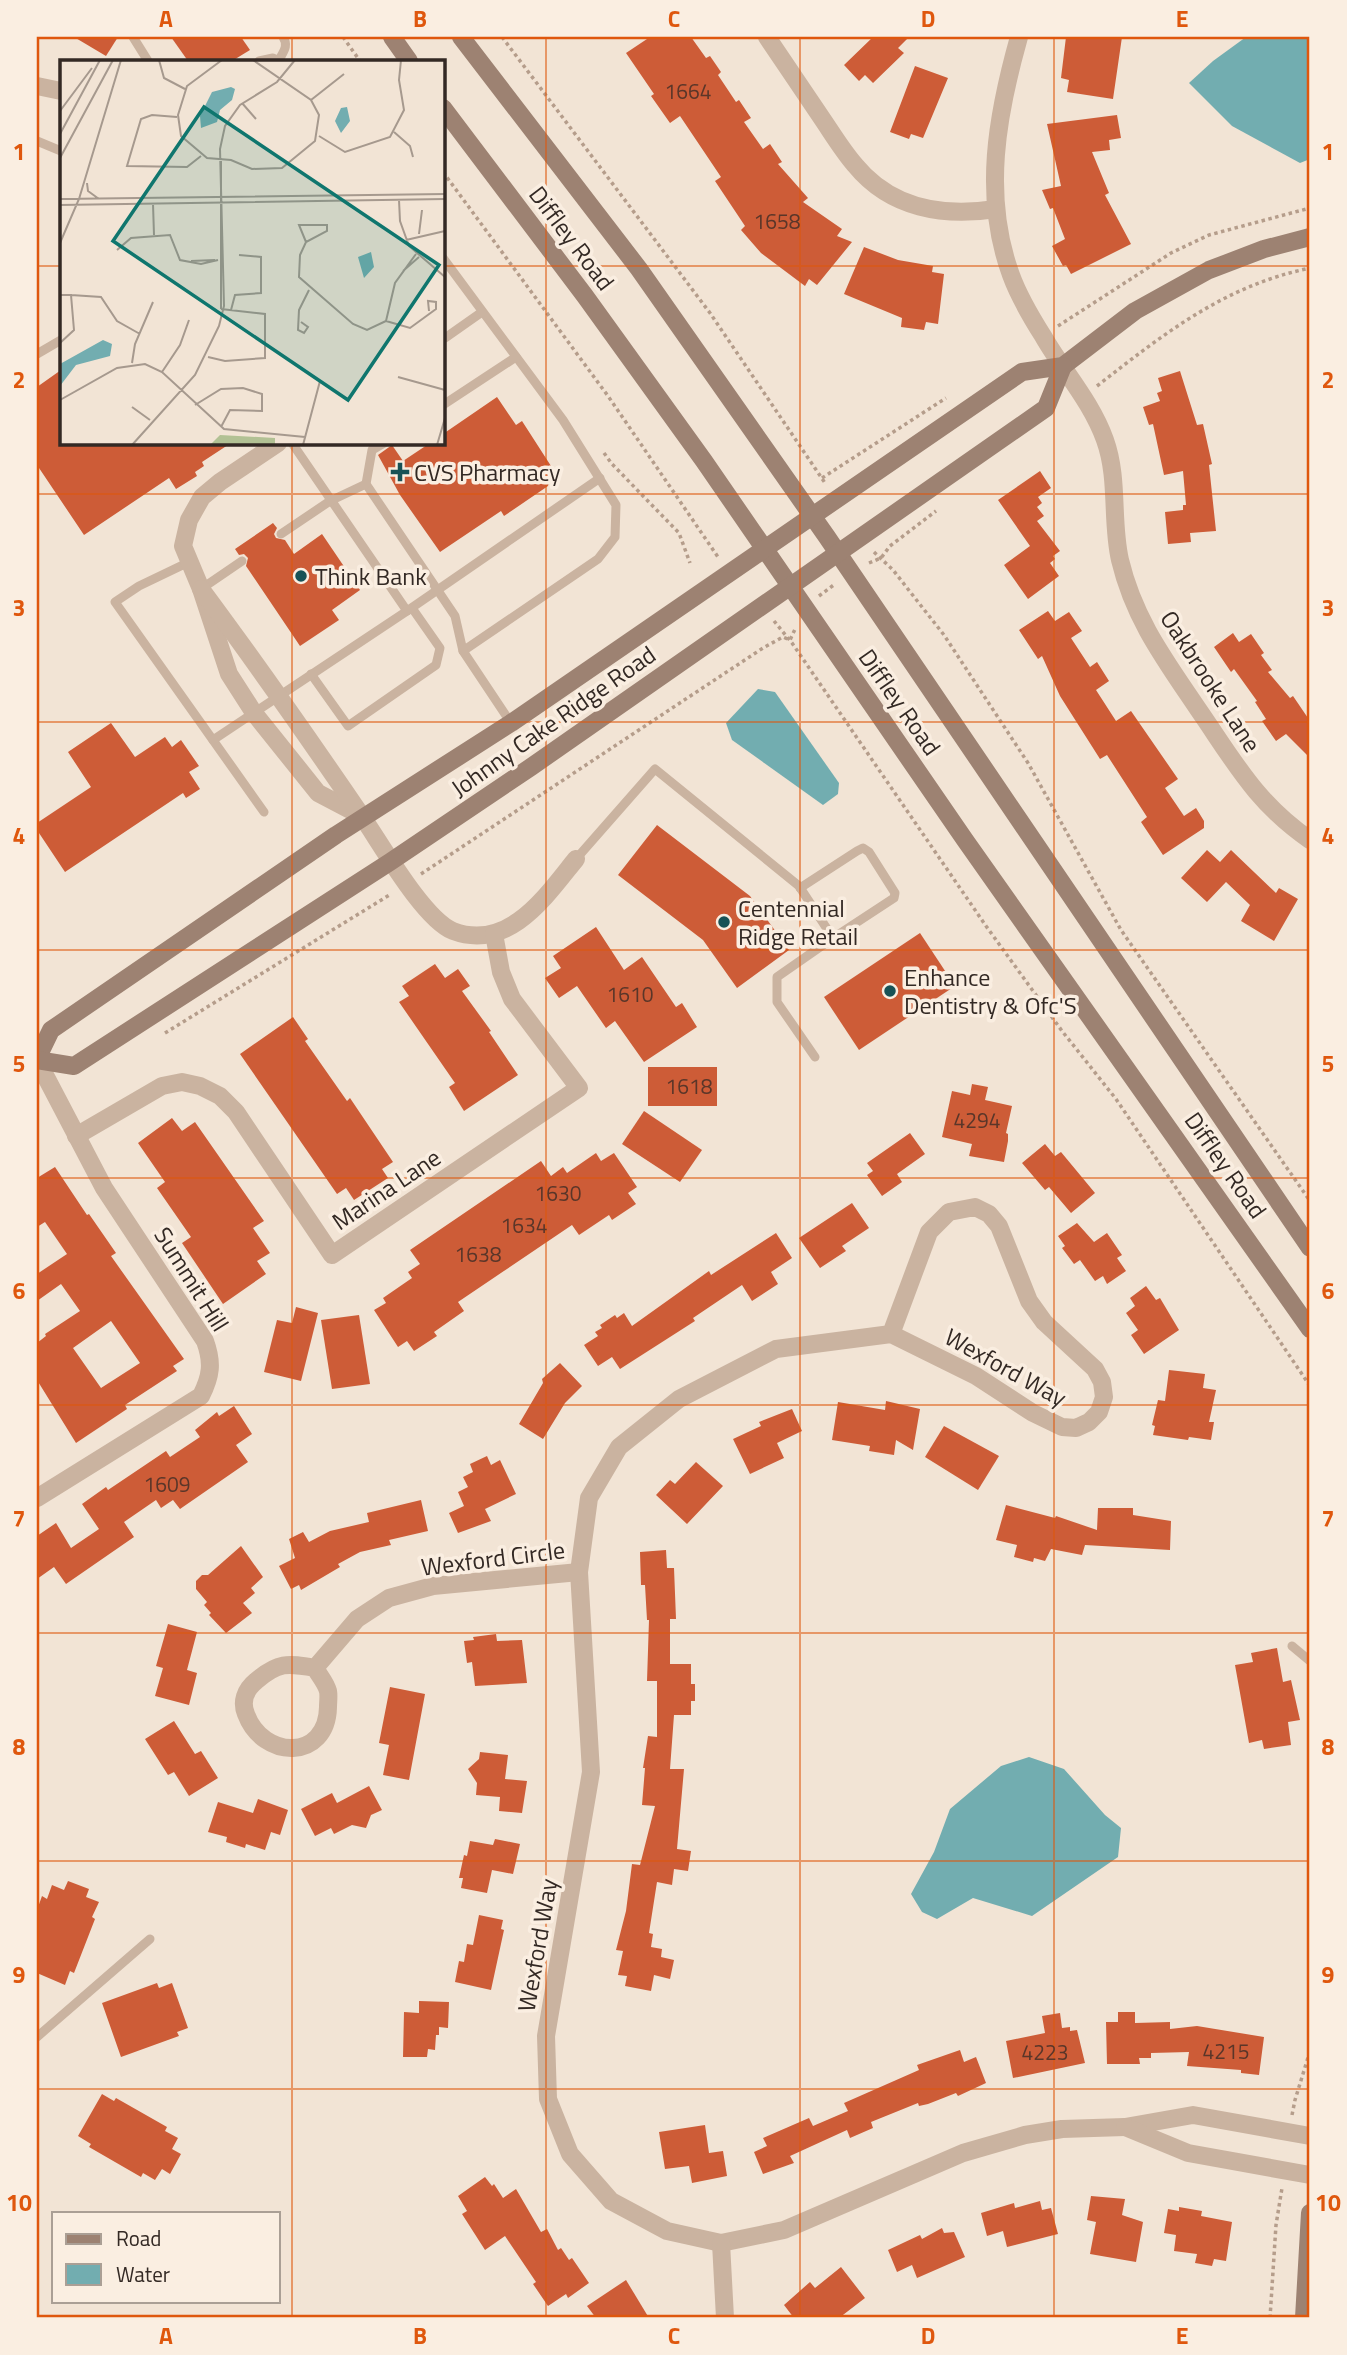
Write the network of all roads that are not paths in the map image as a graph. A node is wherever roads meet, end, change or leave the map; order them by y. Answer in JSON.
{"nodes":[{"id":1,"x":133,"y":37,"type":"edge"},
{"id":2,"x":283,"y":37,"type":"edge"},
{"id":3,"x":392,"y":37,"type":"edge"},
{"id":4,"x":461,"y":37,"type":"edge"},
{"id":5,"x":767,"y":37,"type":"edge"},
{"id":6,"x":1019,"y":37,"type":"edge"},
{"id":7,"x":147,"y":60,"type":"edge"},
{"id":8,"x":280,"y":60,"type":"edge"},
{"id":9,"x":408,"y":60,"type":"edge"},
{"id":10,"x":37,"y":86,"type":"edge"},
{"id":11,"x":60,"y":91,"type":"edge"},
{"id":12,"x":444,"y":109,"type":"edge"},
{"id":13,"x":37,"y":141,"type":"edge"},
{"id":14,"x":60,"y":151,"type":"edge"},
{"id":15,"x":996,"y":209,"type":"junction"},
{"id":16,"x":1310,"y":237,"type":"edge"},
{"id":17,"x":444,"y":259,"type":"edge"},
{"id":18,"x":482,"y":312,"type":"junction"},
{"id":19,"x":445,"y":338,"type":"dead end"},
{"id":20,"x":60,"y":341,"type":"edge"},
{"id":21,"x":37,"y":354,"type":"edge"},
{"id":22,"x":516,"y":357,"type":"junction"},
{"id":23,"x":1063,"y":366,"type":"junction"},
{"id":24,"x":444,"y":404,"type":"edge"},
{"id":25,"x":277,"y":444,"type":"edge"},
{"id":26,"x":293,"y":444,"type":"edge"},
{"id":27,"x":382,"y":444,"type":"edge"},
{"id":28,"x":600,"y":478,"type":"junction"},
{"id":29,"x":366,"y":484,"type":"junction"},
{"id":30,"x":330,"y":501,"type":"junction"},
{"id":31,"x":813,"y":516,"type":"junction"},
{"id":32,"x":281,"y":534,"type":"dead end"},
{"id":33,"x":765,"y":549,"type":"junction"},
{"id":34,"x":838,"y":554,"type":"junction"},
{"id":35,"x":243,"y":561,"type":"dead end"},
{"id":36,"x":189,"y":562,"type":"junction"},
{"id":37,"x":791,"y":586,"type":"junction"},
{"id":38,"x":438,"y":588,"type":"junction"},
{"id":39,"x":201,"y":589,"type":"junction"},
{"id":40,"x":410,"y":609,"type":"junction"},
{"id":41,"x":463,"y":651,"type":"junction"},
{"id":42,"x":311,"y":674,"type":"junction"},
{"id":43,"x":277,"y":696,"type":"junction"},
{"id":44,"x":254,"y":713,"type":"junction"},
{"id":45,"x":511,"y":723,"type":"junction"},
{"id":46,"x":213,"y":740,"type":"junction"},
{"id":47,"x":264,"y":812,"type":"dead end"},
{"id":48,"x":363,"y":817,"type":"junction"},
{"id":49,"x":1310,"y":840,"type":"edge"},
{"id":50,"x":576,"y":859,"type":"joint"},
{"id":51,"x":390,"y":862,"type":"junction"},
{"id":52,"x":800,"y":888,"type":"junction"},
{"id":53,"x":494,"y":934,"type":"junction"},
{"id":54,"x":833,"y":938,"type":"junction"},
{"id":55,"x":815,"y":1057,"type":"dead end"},
{"id":56,"x":37,"y":1059,"type":"edge"},
{"id":57,"x":76,"y":1136,"type":"junction"},
{"id":58,"x":1310,"y":1248,"type":"edge"},
{"id":59,"x":1310,"y":1329,"type":"edge"},
{"id":60,"x":891,"y":1334,"type":"junction"},
{"id":61,"x":37,"y":1498,"type":"edge"},
{"id":62,"x":579,"y":1572,"type":"junction"},
{"id":63,"x":1292,"y":1646,"type":"dead end"},
{"id":64,"x":1310,"y":1661,"type":"edge"},
{"id":65,"x":315,"y":1668,"type":"junction"},
{"id":66,"x":150,"y":1939,"type":"dead end"},
{"id":67,"x":37,"y":2037,"type":"edge"},
{"id":68,"x":1125,"y":2127,"type":"junction"},
{"id":69,"x":1310,"y":2136,"type":"edge"},
{"id":70,"x":1310,"y":2175,"type":"edge"},
{"id":71,"x":1310,"y":2213,"type":"edge"},
{"id":72,"x":721,"y":2243,"type":"junction"},
{"id":73,"x":725,"y":2318,"type":"edge"},
{"id":74,"x":1304,"y":2318,"type":"edge"}],
"edges":[{"from":1,"to":7,"type":"lane"},
{"from":2,"to":8,"type":"lane"},
{"from":3,"to":9,"type":"main road"},
{"from":4,"to":31,"type":"main road","name":"Diffley Road"},
{"from":5,"to":15,"type":"street"},
{"from":6,"to":15,"type":"street","name":"Oakbrooke Lane"},
{"from":10,"to":11,"type":"street"},
{"from":12,"to":33,"type":"main road","name":"Diffley Road"},
{"from":13,"to":14,"type":"lane"},
{"from":15,"to":23,"type":"street","name":"Oakbrooke Lane"},
{"from":16,"to":23,"type":"main road","name":"Johnny Cake Ridge Road"},
{"from":17,"to":18,"type":"lane"},
{"from":18,"to":19,"type":"lane"},
{"from":18,"to":22,"type":"lane"},
{"from":20,"to":21,"type":"lane"},
{"from":22,"to":24,"type":"lane"},
{"from":22,"to":28,"type":"lane"},
{"from":23,"to":31,"type":"main road","name":"Johnny Cake Ridge Road"},
{"from":23,"to":34,"type":"main road","name":"Johnny Cake Ridge Road"},
{"from":23,"to":49,"type":"street","name":"Oakbrooke Lane"},
{"from":25,"to":36,"type":"street"},
{"from":26,"to":30,"type":"lane"},
{"from":27,"to":29,"type":"lane"},
{"from":28,"to":38,"type":"lane"},
{"from":28,"to":41,"type":"lane"},
{"from":29,"to":30,"type":"lane"},
{"from":29,"to":38,"type":"lane"},
{"from":30,"to":32,"type":"lane"},
{"from":30,"to":40,"type":"lane"},
{"from":31,"to":33,"type":"main road","name":"Johnny Cake Ridge Road"},
{"from":31,"to":34,"type":"main road","name":"Diffley Road"},
{"from":33,"to":37,"type":"main road","name":"Diffley Road"},
{"from":33,"to":45,"type":"main road","name":"Johnny Cake Ridge Road"},
{"from":34,"to":37,"type":"main road","name":"Johnny Cake Ridge Road"},
{"from":34,"to":58,"type":"main road","name":"Diffley Road"},
{"from":35,"to":39,"type":"lane"},
{"from":36,"to":39,"type":"street"},
{"from":36,"to":46,"type":"lane"},
{"from":37,"to":51,"type":"main road","name":"Johnny Cake Ridge Road"},
{"from":37,"to":59,"type":"main road","name":"Diffley Road"},
{"from":38,"to":40,"type":"lane"},
{"from":38,"to":41,"type":"lane"},
{"from":39,"to":43,"type":"street"},
{"from":39,"to":44,"type":"street"},
{"from":40,"to":42,"type":"lane"},
{"from":40,"to":42,"type":"lane"},
{"from":41,"to":45,"type":"lane"},
{"from":42,"to":43,"type":"lane"},
{"from":43,"to":44,"type":"lane"},
{"from":43,"to":48,"type":"street"},
{"from":44,"to":46,"type":"lane"},
{"from":44,"to":48,"type":"street"},
{"from":45,"to":48,"type":"main road","name":"Johnny Cake Ridge Road"},
{"from":46,"to":47,"type":"lane"},
{"from":48,"to":51,"type":"street"},
{"from":48,"to":56,"type":"main road","name":"Johnny Cake Ridge Road"},
{"from":50,"to":52,"type":"lane"},
{"from":50,"to":53,"type":"street"},
{"from":51,"to":53,"type":"street"},
{"from":51,"to":56,"type":"main road","name":"Johnny Cake Ridge Road"},
{"from":52,"to":54,"type":"lane"},
{"from":52,"to":54,"type":"lane"},
{"from":53,"to":57,"type":"street","name":"Marina Lane"},
{"from":54,"to":55,"type":"lane"},
{"from":56,"to":57,"type":"street","name":"Summit Hill"},
{"from":57,"to":61,"type":"street","name":"Summit Hill"},
{"from":60,"to":60,"type":"street","name":"Wexford Way"},
{"from":60,"to":62,"type":"street","name":"Wexford Way"},
{"from":62,"to":65,"type":"street","name":"Wexford Circle"},
{"from":62,"to":72,"type":"street","name":"Wexford Way"},
{"from":63,"to":64,"type":"lane"},
{"from":65,"to":65,"type":"street"},
{"from":66,"to":67,"type":"lane"},
{"from":68,"to":69,"type":"street","name":"Wexford Way"},
{"from":68,"to":70,"type":"street","name":"Wexford Way"},
{"from":68,"to":72,"type":"street","name":"Wexford Way"},
{"from":71,"to":74,"type":"main road"},
{"from":72,"to":73,"type":"street"}]}
